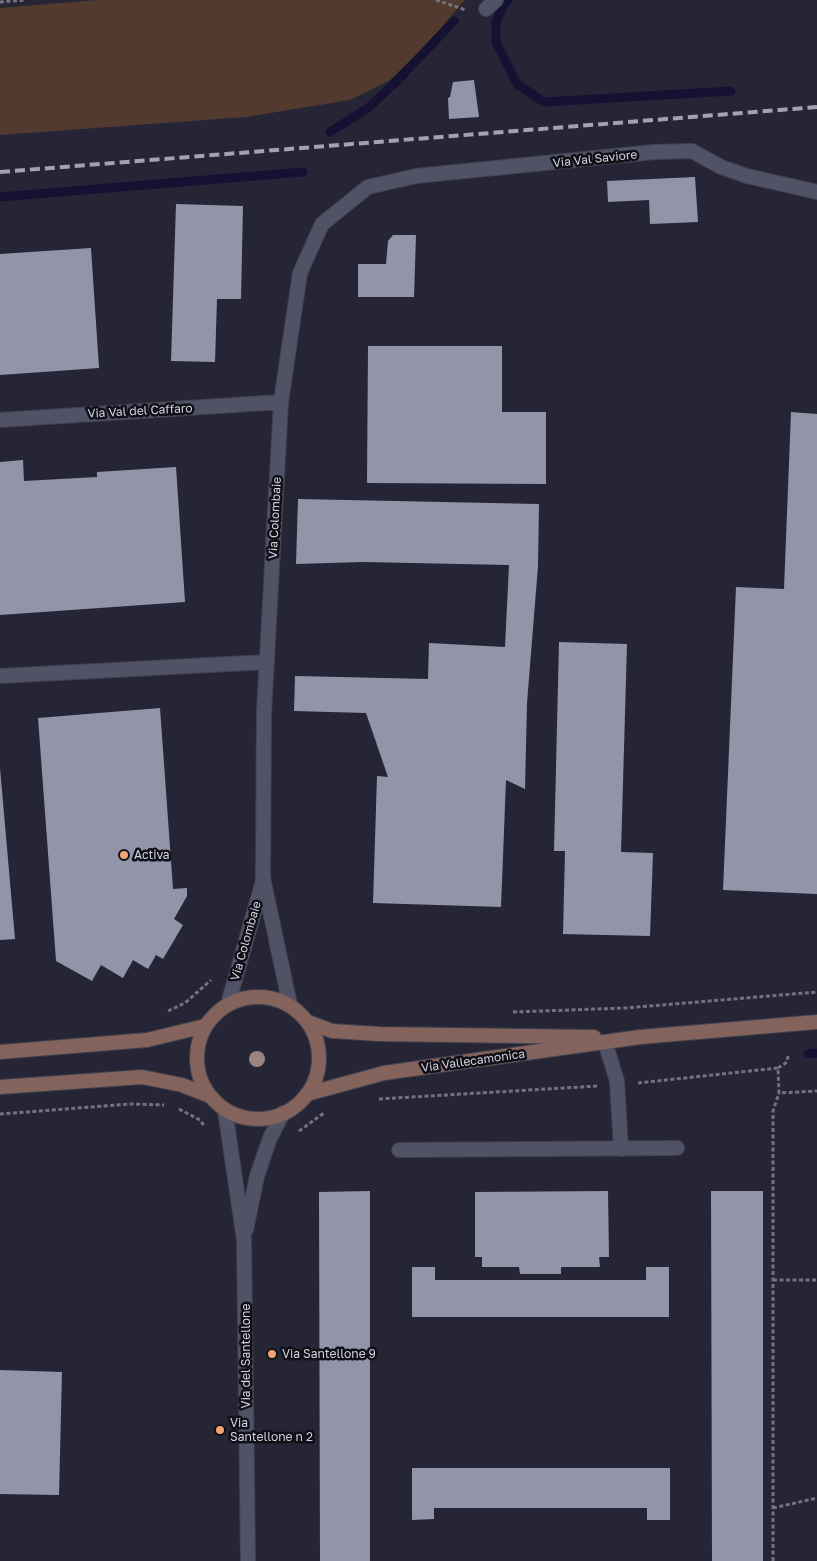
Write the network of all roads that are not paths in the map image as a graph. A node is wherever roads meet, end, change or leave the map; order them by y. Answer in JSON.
{"nodes":[{"id":1,"x":368,"y":187,"type":"joint"},
{"id":2,"x":817,"y":192,"type":"edge"},
{"id":3,"x":281,"y":402,"type":"junction"},
{"id":4,"x":0,"y":420,"type":"edge"},
{"id":5,"x":267,"y":662,"type":"junction"},
{"id":6,"x":0,"y":676,"type":"edge"},
{"id":7,"x":263,"y":878,"type":"junction"},
{"id":8,"x":228,"y":1004,"type":"junction"},
{"id":9,"x":290,"y":1005,"type":"junction"},
{"id":10,"x":308,"y":1022,"type":"junction"},
{"id":11,"x":817,"y":1022,"type":"edge"},
{"id":12,"x":205,"y":1026,"type":"junction"},
{"id":13,"x":640,"y":1037,"type":"junction"},
{"id":14,"x":605,"y":1042,"type":"junction"},
{"id":15,"x":0,"y":1052,"type":"edge"},
{"id":16,"x":0,"y":1087,"type":"edge"},
{"id":17,"x":307,"y":1094,"type":"junction"},
{"id":18,"x":210,"y":1096,"type":"junction"},
{"id":19,"x":225,"y":1110,"type":"junction"},
{"id":20,"x":284,"y":1113,"type":"junction"},
{"id":21,"x":677,"y":1148,"type":"dead end"},
{"id":22,"x":621,"y":1149,"type":"junction"},
{"id":23,"x":399,"y":1150,"type":"dead end"},
{"id":24,"x":244,"y":1240,"type":"junction"},
{"id":25,"x":248,"y":1561,"type":"edge"}],
"edges":[{"from":1,"to":2,"type":"street","name":"Via Val Saviore"},
{"from":1,"to":3,"type":"street","name":"Via Colombaie"},
{"from":3,"to":4,"type":"street","name":"Via Val del Caffaro"},
{"from":3,"to":5,"type":"street","name":"Via Colombaie"},
{"from":5,"to":6,"type":"street"},
{"from":5,"to":7,"type":"street","name":"Via Colombaie"},
{"from":7,"to":8,"type":"street","name":"Via Colombaie"},
{"from":7,"to":9,"type":"street","name":"Via Colombaie"},
{"from":8,"to":9,"type":"main road"},
{"from":8,"to":12,"type":"main road"},
{"from":9,"to":10,"type":"main road"},
{"from":10,"to":13,"type":"main road","name":"Via Vallecamonica"},
{"from":10,"to":17,"type":"main road"},
{"from":11,"to":13,"type":"main road","name":"Via Vallecamonica"},
{"from":12,"to":15,"type":"main road"},
{"from":12,"to":18,"type":"main road"},
{"from":13,"to":14,"type":"main road","name":"Via Vallecamonica"},
{"from":14,"to":17,"type":"main road","name":"Via Vallecamonica"},
{"from":14,"to":22,"type":"street"},
{"from":16,"to":18,"type":"main road"},
{"from":17,"to":20,"type":"main road"},
{"from":18,"to":19,"type":"main road"},
{"from":19,"to":20,"type":"main road"},
{"from":19,"to":24,"type":"street","name":"Via del Santellone"},
{"from":20,"to":24,"type":"street","name":"Via del Santellone"},
{"from":21,"to":22,"type":"street"},
{"from":22,"to":23,"type":"street"},
{"from":24,"to":25,"type":"street","name":"Via del Santellone"}]}
